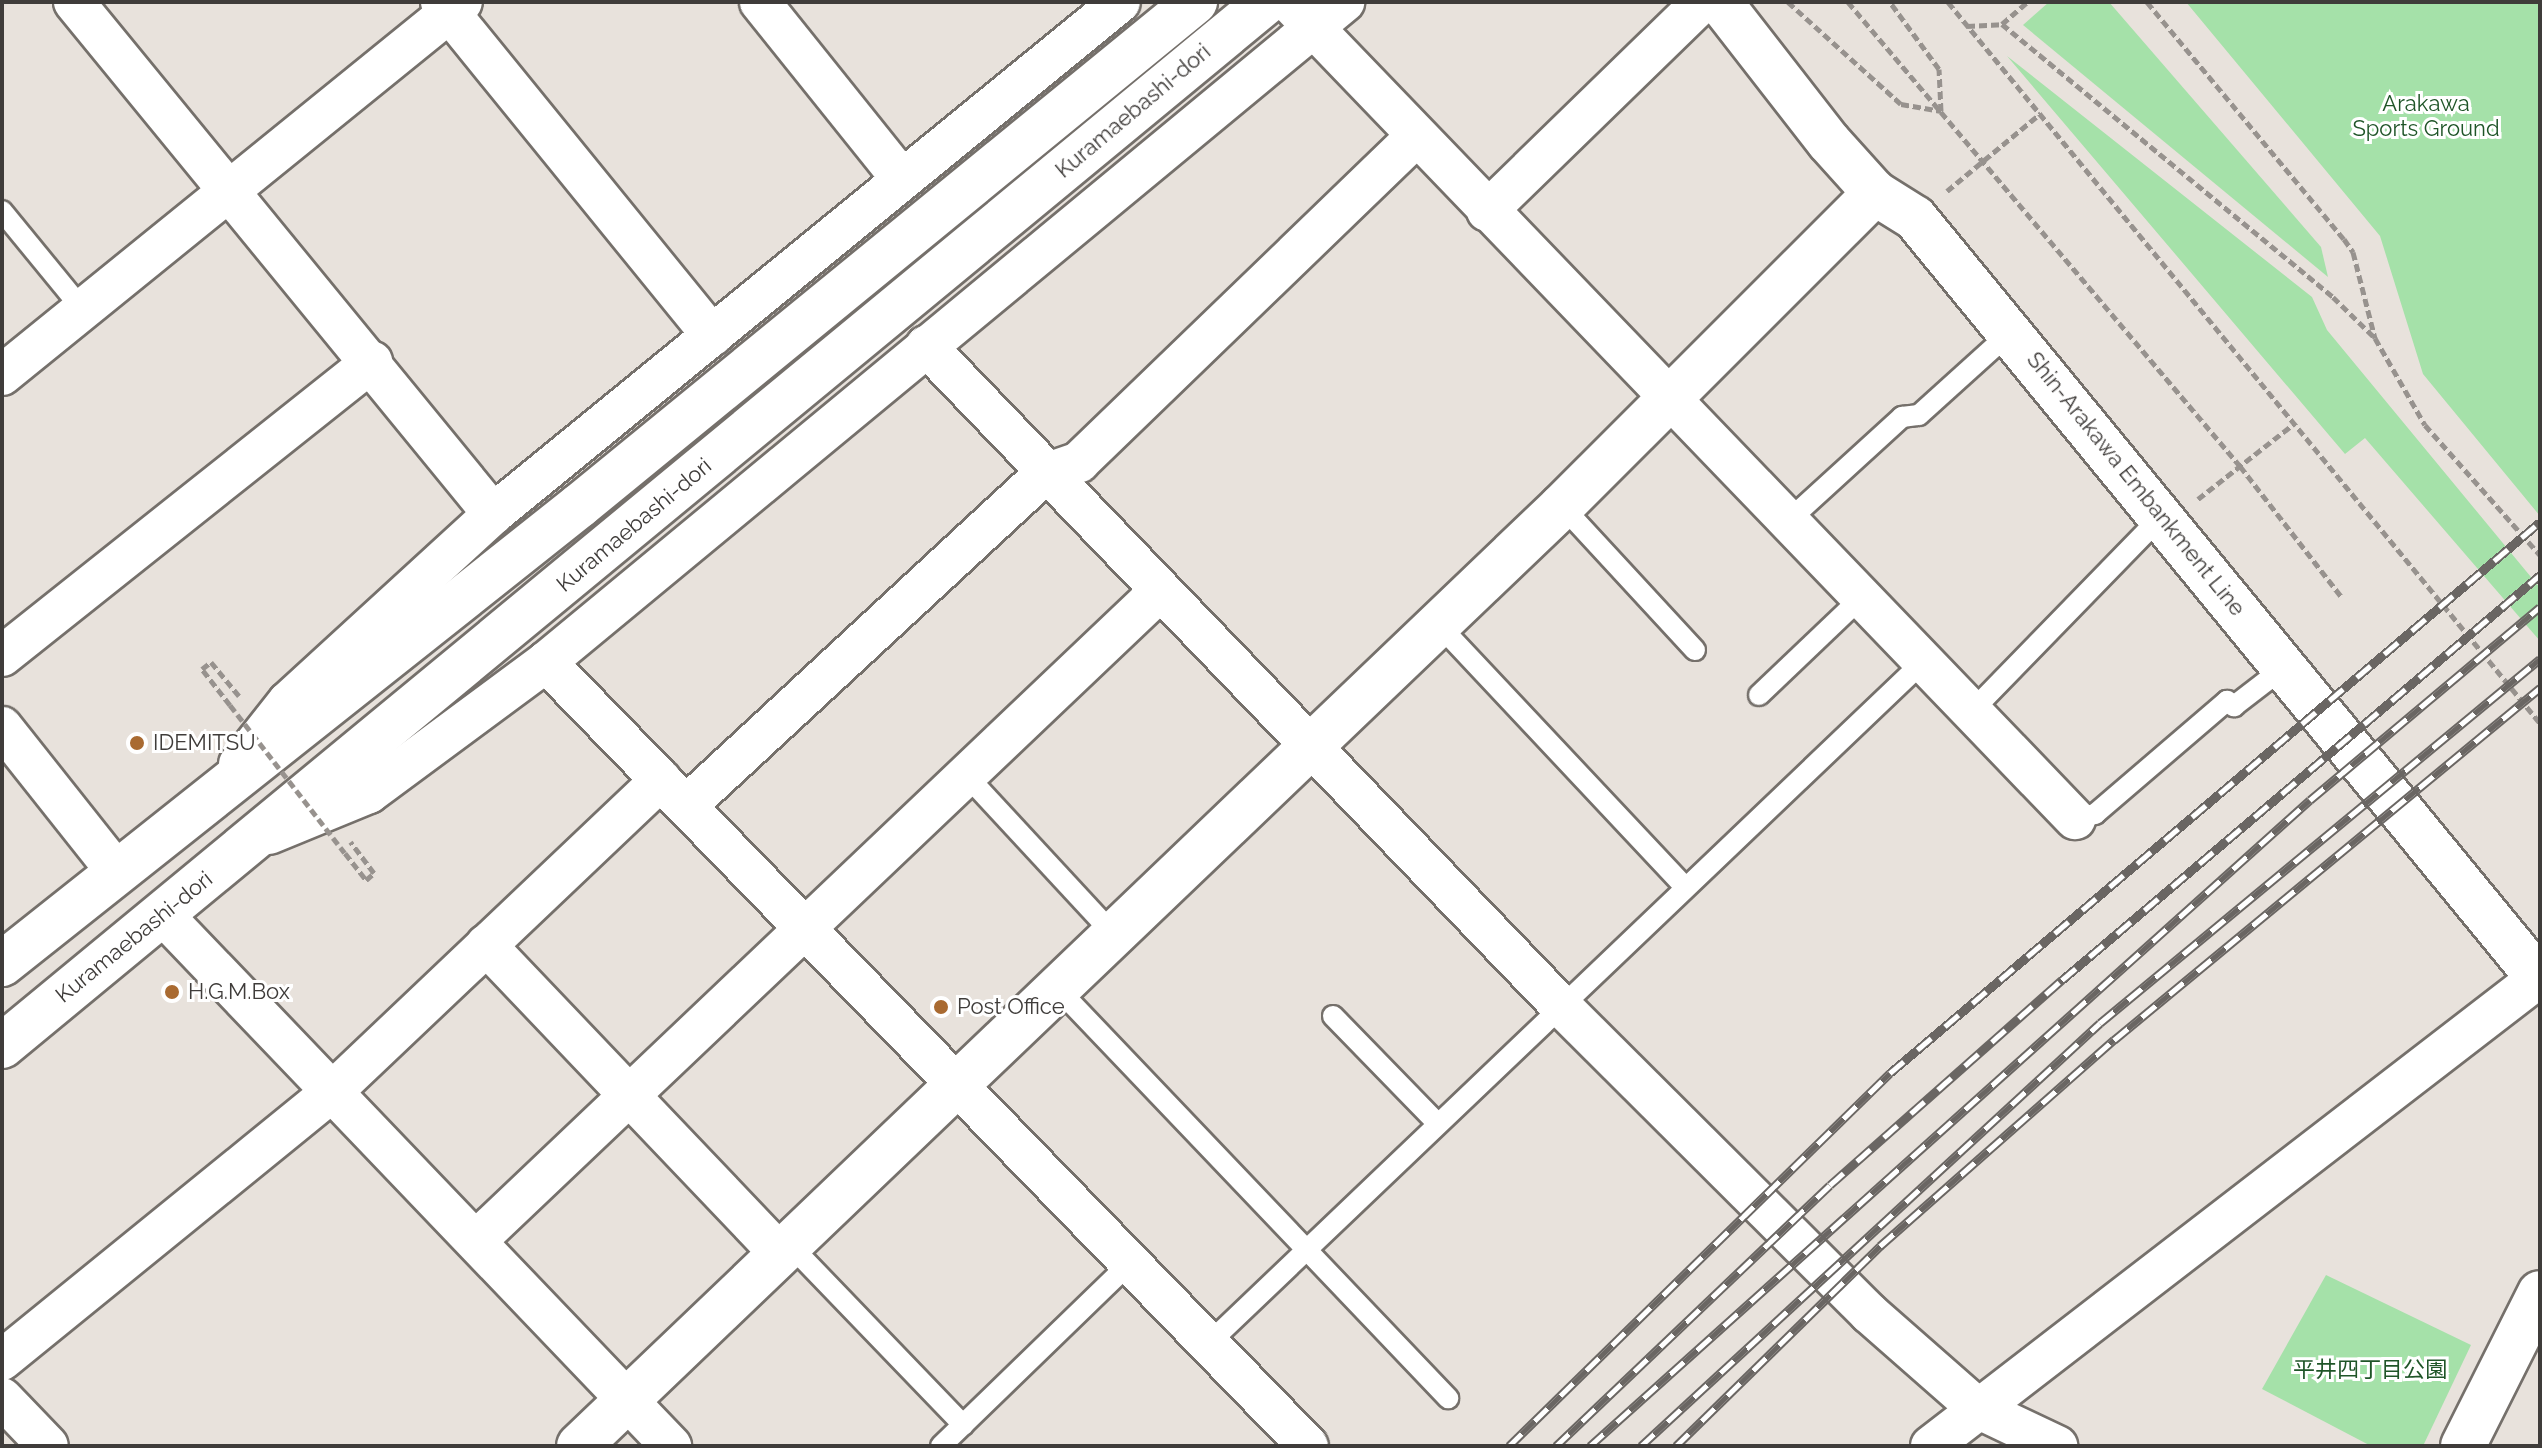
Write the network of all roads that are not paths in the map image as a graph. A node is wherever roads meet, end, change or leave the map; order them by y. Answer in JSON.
{"nodes":[{"id":1,"x":74,"y":2,"type":"edge"},
{"id":2,"x":760,"y":2,"type":"edge"},
{"id":3,"x":1120,"y":2,"type":"edge"},
{"id":4,"x":1195,"y":2,"type":"edge"},
{"id":5,"x":1266,"y":2,"type":"edge"},
{"id":6,"x":1344,"y":2,"type":"edge"},
{"id":7,"x":1702,"y":2,"type":"edge"},
{"id":8,"x":1720,"y":2,"type":"edge"},
{"id":9,"x":451,"y":5,"type":"edge"},
{"id":10,"x":1077,"y":15,"type":"edge"},
{"id":11,"x":1300,"y":15,"type":"edge"},
{"id":12,"x":1416,"y":137,"type":"junction"},
{"id":13,"x":902,"y":179,"type":"junction"},
{"id":14,"x":230,"y":193,"type":"junction"},
{"id":15,"x":1875,"y":193,"type":"junction"},
{"id":16,"x":2,"y":211,"type":"edge"},
{"id":17,"x":1487,"y":211,"type":"junction"},
{"id":18,"x":83,"y":310,"type":"junction"},
{"id":19,"x":2011,"y":332,"type":"junction"},
{"id":20,"x":712,"y":336,"type":"junction"},
{"id":21,"x":926,"y":346,"type":"junction"},
{"id":22,"x":372,"y":362,"type":"junction"},
{"id":23,"x":2,"y":375,"type":"edge"},
{"id":24,"x":1667,"y":397,"type":"junction"},
{"id":25,"x":1045,"y":474,"type":"junction"},
{"id":26,"x":1562,"y":506,"type":"junction"},
{"id":27,"x":493,"y":514,"type":"junction"},
{"id":28,"x":1787,"y":522,"type":"junction"},
{"id":29,"x":2169,"y":522,"type":"junction"},
{"id":30,"x":1159,"y":592,"type":"junction"},
{"id":31,"x":1861,"y":598,"type":"junction"},
{"id":32,"x":1438,"y":624,"type":"junction"},
{"id":33,"x":1695,"y":650,"type":"dead end"},
{"id":34,"x":2,"y":656,"type":"edge"},
{"id":35,"x":546,"y":662,"type":"junction"},
{"id":36,"x":1923,"y":662,"type":"junction"},
{"id":37,"x":2286,"y":666,"type":"junction"},
{"id":38,"x":1759,"y":695,"type":"dead end"},
{"id":39,"x":1971,"y":712,"type":"junction"},
{"id":40,"x":2,"y":727,"type":"edge"},
{"id":41,"x":1312,"y":743,"type":"junction"},
{"id":42,"x":966,"y":775,"type":"junction"},
{"id":43,"x":217,"y":793,"type":"junction"},
{"id":44,"x":674,"y":793,"type":"junction"},
{"id":45,"x":2075,"y":819,"type":"joint"},
{"id":46,"x":255,"y":839,"type":"junction"},
{"id":47,"x":116,"y":871,"type":"junction"},
{"id":48,"x":1685,"y":887,"type":"junction"},
{"id":49,"x":161,"y":913,"type":"junction"},
{"id":50,"x":805,"y":928,"type":"junction"},
{"id":51,"x":1113,"y":934,"type":"junction"},
{"id":52,"x":486,"y":945,"type":"junction"},
{"id":53,"x":2,"y":964,"type":"edge"},
{"id":54,"x":2539,"y":979,"type":"edge"},
{"id":55,"x":1057,"y":988,"type":"junction"},
{"id":56,"x":1560,"y":1005,"type":"junction"},
{"id":57,"x":1333,"y":1016,"type":"dead end"},
{"id":58,"x":2,"y":1046,"type":"edge"},
{"id":59,"x":956,"y":1084,"type":"junction"},
{"id":60,"x":331,"y":1093,"type":"junction"},
{"id":61,"x":629,"y":1096,"type":"junction"},
{"id":62,"x":1437,"y":1123,"type":"junction"},
{"id":63,"x":477,"y":1240,"type":"junction"},
{"id":64,"x":785,"y":1249,"type":"junction"},
{"id":65,"x":1307,"y":1249,"type":"junction"},
{"id":66,"x":1130,"y":1263,"type":"junction"},
{"id":67,"x":2540,"y":1293,"type":"edge"},
{"id":68,"x":2529,"y":1342,"type":"edge"},
{"id":69,"x":1208,"y":1344,"type":"junction"},
{"id":70,"x":2,"y":1360,"type":"edge"},
{"id":71,"x":2,"y":1398,"type":"edge"},
{"id":72,"x":1448,"y":1398,"type":"dead end"},
{"id":73,"x":627,"y":1400,"type":"junction"},
{"id":74,"x":1977,"y":1408,"type":"junction"},
{"id":75,"x":963,"y":1425,"type":"junction"},
{"id":76,"x":1294,"y":1442,"type":"edge"},
{"id":77,"x":48,"y":1446,"type":"edge"},
{"id":78,"x":579,"y":1446,"type":"edge"},
{"id":79,"x":671,"y":1446,"type":"edge"},
{"id":80,"x":941,"y":1446,"type":"edge"},
{"id":81,"x":1931,"y":1446,"type":"edge"},
{"id":82,"x":2057,"y":1446,"type":"edge"},
{"id":83,"x":2463,"y":1446,"type":"edge"}],
"edges":[{"from":1,"to":14,"type":"street"},
{"from":2,"to":13,"type":"street"},
{"from":3,"to":10,"type":"street"},
{"from":4,"to":43,"type":"main road","name":"Kuramaebashi-dori"},
{"from":5,"to":46,"type":"main road","name":"Kuramaebashi-dori"},
{"from":6,"to":11,"type":"street"},
{"from":7,"to":17,"type":"street"},
{"from":8,"to":15,"type":"main road","name":"Shin-Arakawa Embankment Line"},
{"from":9,"to":14,"type":"street"},
{"from":9,"to":20,"type":"street"},
{"from":10,"to":13,"type":"street"},
{"from":11,"to":12,"type":"street"},
{"from":11,"to":21,"type":"street"},
{"from":12,"to":17,"type":"street"},
{"from":12,"to":25,"type":"street"},
{"from":13,"to":20,"type":"street"},
{"from":14,"to":18,"type":"street"},
{"from":14,"to":22,"type":"street"},
{"from":15,"to":19,"type":"main road","name":"Shin-Arakawa Embankment Line"},
{"from":15,"to":24,"type":"main road"},
{"from":16,"to":18,"type":"lane"},
{"from":17,"to":24,"type":"street"},
{"from":18,"to":23,"type":"street"},
{"from":19,"to":28,"type":"lane"},
{"from":19,"to":29,"type":"main road","name":"Shin-Arakawa Embankment Line"},
{"from":20,"to":27,"type":"street"},
{"from":21,"to":25,"type":"street"},
{"from":21,"to":35,"type":"street"},
{"from":22,"to":27,"type":"street"},
{"from":22,"to":34,"type":"street"},
{"from":24,"to":26,"type":"main road"},
{"from":24,"to":28,"type":"street"},
{"from":25,"to":30,"type":"street"},
{"from":25,"to":44,"type":"street"},
{"from":26,"to":32,"type":"main road"},
{"from":26,"to":33,"type":"lane"},
{"from":27,"to":43,"type":"street"},
{"from":28,"to":31,"type":"street"},
{"from":29,"to":37,"type":"main road","name":"Shin-Arakawa Embankment Line"},
{"from":29,"to":39,"type":"lane"},
{"from":30,"to":41,"type":"street"},
{"from":30,"to":42,"type":"street"},
{"from":31,"to":36,"type":"street"},
{"from":31,"to":38,"type":"lane"},
{"from":32,"to":41,"type":"main road"},
{"from":32,"to":48,"type":"lane"},
{"from":35,"to":44,"type":"street"},
{"from":35,"to":46,"type":"street"},
{"from":36,"to":39,"type":"street"},
{"from":36,"to":48,"type":"lane"},
{"from":37,"to":45,"type":"lane"},
{"from":37,"to":54,"type":"main road","name":"Shin-Arakawa Embankment Line"},
{"from":39,"to":45,"type":"street"},
{"from":40,"to":47,"type":"street"},
{"from":41,"to":51,"type":"main road"},
{"from":41,"to":56,"type":"street"},
{"from":42,"to":50,"type":"street"},
{"from":42,"to":51,"type":"lane"},
{"from":43,"to":47,"type":"main road","name":"Kuramaebashi-dori"},
{"from":44,"to":50,"type":"street"},
{"from":44,"to":52,"type":"street"},
{"from":46,"to":49,"type":"main road","name":"Kuramaebashi-dori"},
{"from":47,"to":53,"type":"main road","name":"Kuramaebashi-dori"},
{"from":48,"to":56,"type":"lane"},
{"from":49,"to":58,"type":"main road","name":"Kuramaebashi-dori"},
{"from":49,"to":60,"type":"street"},
{"from":50,"to":59,"type":"street"},
{"from":50,"to":61,"type":"street"},
{"from":51,"to":55,"type":"main road"},
{"from":52,"to":60,"type":"street"},
{"from":52,"to":61,"type":"street"},
{"from":54,"to":74,"type":"street"},
{"from":55,"to":59,"type":"main road"},
{"from":55,"to":65,"type":"lane"},
{"from":56,"to":62,"type":"lane"},
{"from":56,"to":74,"type":"street"},
{"from":57,"to":62,"type":"lane"},
{"from":59,"to":64,"type":"main road"},
{"from":59,"to":66,"type":"street"},
{"from":60,"to":63,"type":"street"},
{"from":60,"to":70,"type":"street"},
{"from":61,"to":63,"type":"street"},
{"from":61,"to":64,"type":"street"},
{"from":62,"to":65,"type":"lane"},
{"from":63,"to":73,"type":"street"},
{"from":64,"to":73,"type":"main road"},
{"from":64,"to":75,"type":"lane"},
{"from":65,"to":69,"type":"lane"},
{"from":65,"to":72,"type":"lane"},
{"from":66,"to":69,"type":"street"},
{"from":66,"to":75,"type":"lane"},
{"from":67,"to":68,"type":"main road"},
{"from":68,"to":83,"type":"main road"},
{"from":69,"to":76,"type":"street"},
{"from":71,"to":77,"type":"street"},
{"from":73,"to":78,"type":"main road"},
{"from":73,"to":79,"type":"street"},
{"from":74,"to":81,"type":"street"},
{"from":74,"to":82,"type":"street"},
{"from":75,"to":80,"type":"lane"}]}
